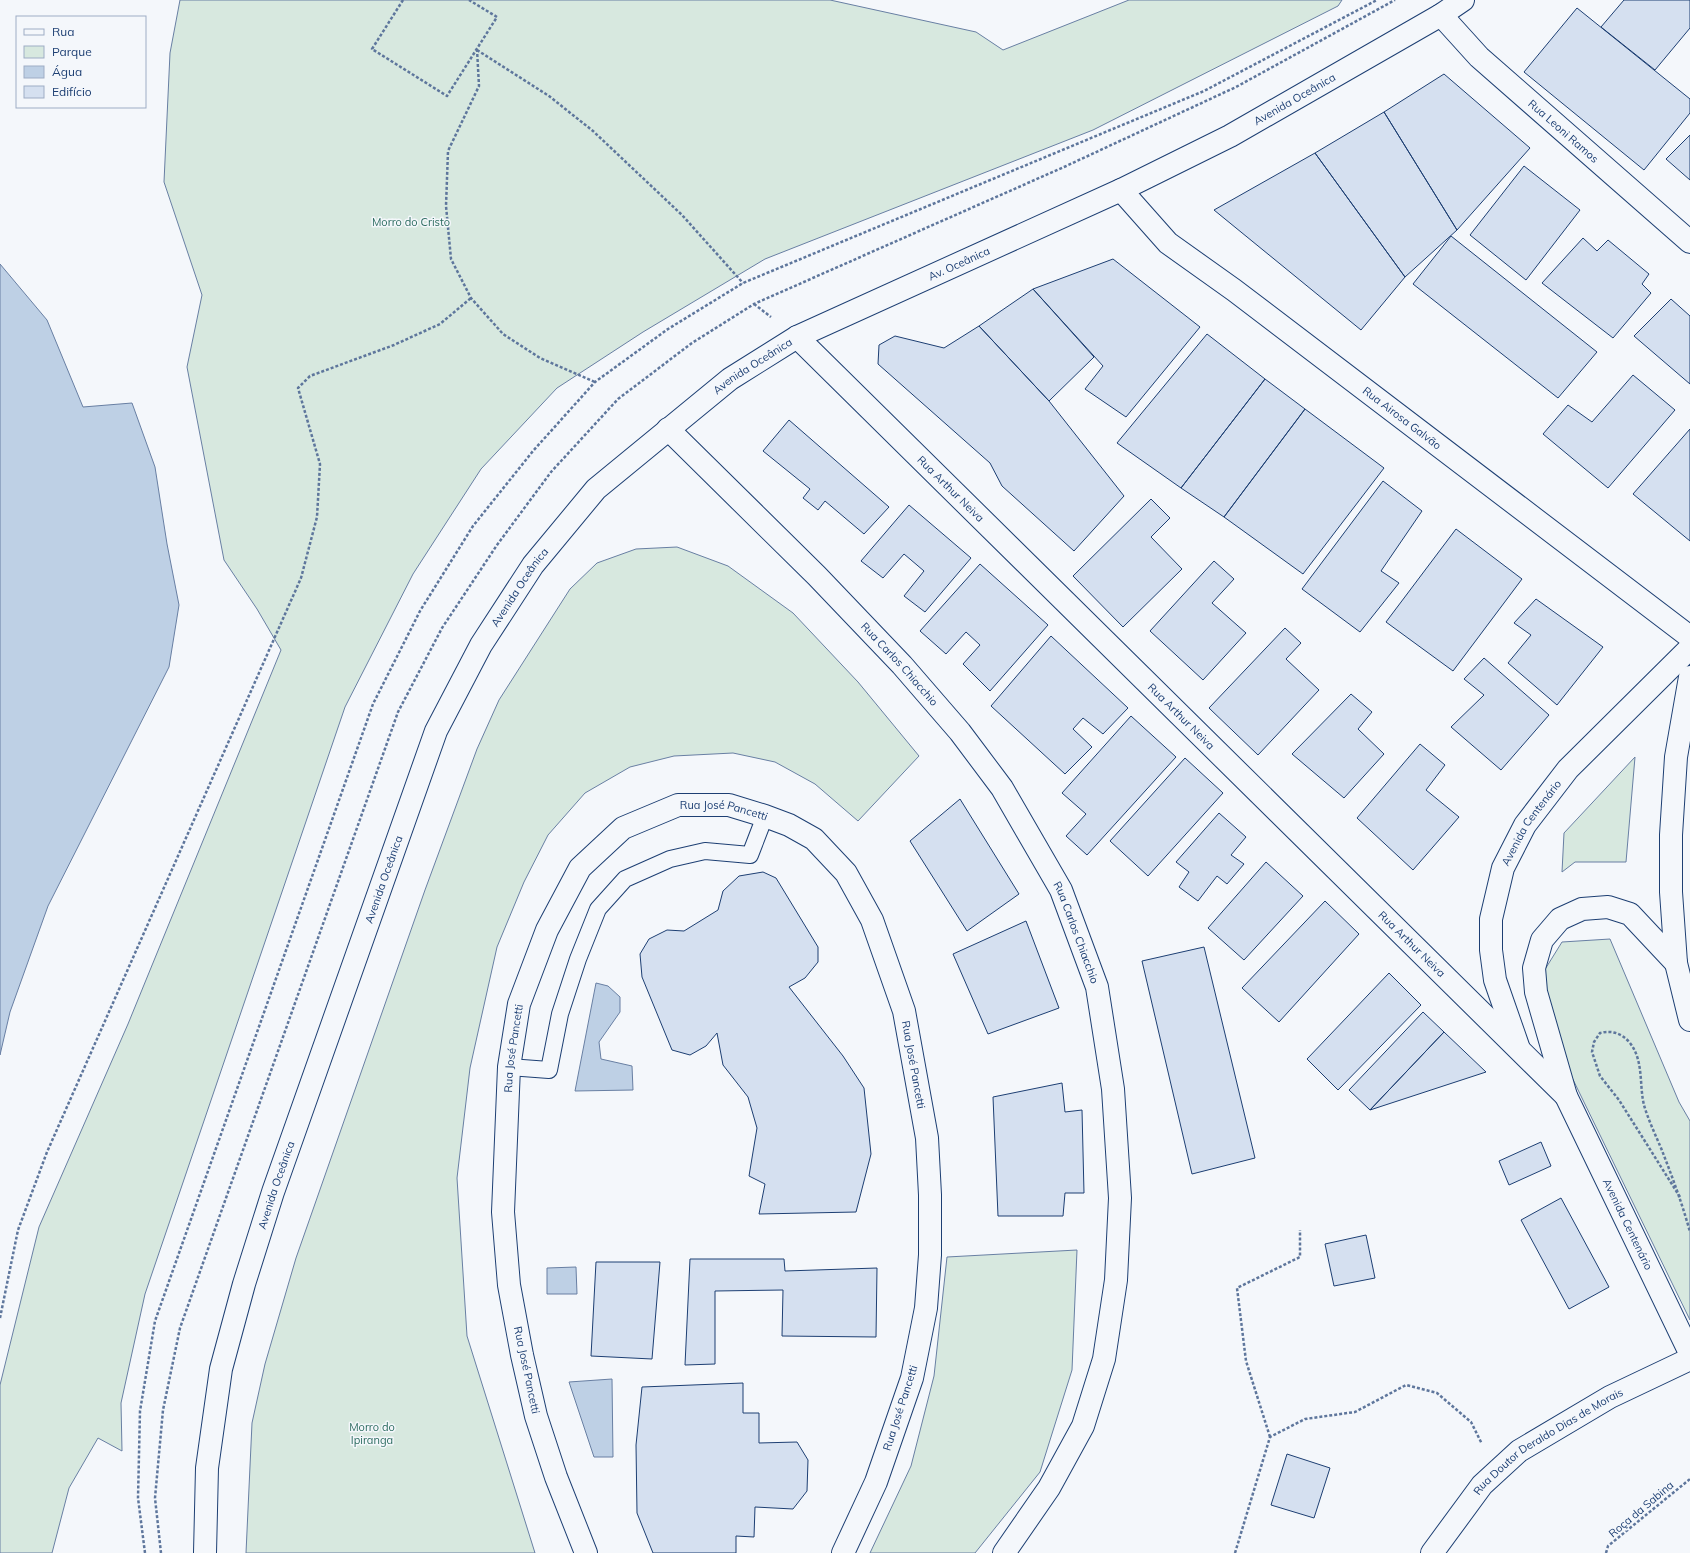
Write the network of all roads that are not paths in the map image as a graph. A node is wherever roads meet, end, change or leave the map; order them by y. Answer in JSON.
{"nodes":[{"id":1,"x":1463,"y":0,"type":"edge"},
{"id":2,"x":1441,"y":15,"type":"junction"},
{"id":3,"x":1122,"y":190,"type":"junction"},
{"id":4,"x":1690,"y":242,"type":"edge"},
{"id":5,"x":797,"y":337,"type":"junction"},
{"id":6,"x":668,"y":429,"type":"junction"},
{"id":7,"x":1690,"y":637,"type":"edge"},
{"id":8,"x":1690,"y":648,"type":"edge"},
{"id":9,"x":1690,"y":677,"type":"edge"},
{"id":10,"x":765,"y":816,"type":"junction"},
{"id":11,"x":1676,"y":963,"type":"junction"},
{"id":12,"x":1690,"y":1020,"type":"edge"},
{"id":13,"x":1518,"y":1046,"type":"junction"},
{"id":14,"x":509,"y":1067,"type":"junction"},
{"id":15,"x":1566,"y":1096,"type":"junction"},
{"id":16,"x":1690,"y":1353,"type":"edge"},
{"id":17,"x":1690,"y":1359,"type":"edge"},
{"id":18,"x":205,"y":1553,"type":"edge"},
{"id":19,"x":586,"y":1553,"type":"edge"},
{"id":20,"x":842,"y":1553,"type":"edge"},
{"id":21,"x":1004,"y":1553,"type":"edge"},
{"id":22,"x":1432,"y":1553,"type":"edge"}],
"edges":[{"from":1,"to":2,"type":"street","name":"Avenida Oceânica"},
{"from":2,"to":3,"type":"street","name":"Avenida Oceânica"},
{"from":2,"to":4,"type":"street","name":"Rua Leoni Ramos"},
{"from":3,"to":5,"type":"street","name":"Av. Oceânica"},
{"from":3,"to":7,"type":"street","name":"Rua Airosa Galvão"},
{"from":5,"to":6,"type":"street","name":"Avenida Oceânica"},
{"from":5,"to":13,"type":"street","name":"Rua Arthur Neiva"},
{"from":6,"to":18,"type":"street","name":"Avenida Oceânica"},
{"from":6,"to":21,"type":"street","name":"Rua Carlos Chiacchio"},
{"from":8,"to":13,"type":"street","name":"Avenida Centenário"},
{"from":9,"to":11,"type":"street"},
{"from":10,"to":14,"type":"street","name":"Rua José Pancetti"},
{"from":10,"to":14,"type":"lane"},
{"from":10,"to":20,"type":"street","name":"Rua José Pancetti"},
{"from":11,"to":12,"type":"street"},
{"from":11,"to":15,"type":"street"},
{"from":13,"to":15,"type":"street","name":"Rua Arthur Neiva"},
{"from":14,"to":19,"type":"street","name":"Rua José Pancetti"},
{"from":15,"to":16,"type":"street","name":"Avenida Centenário"},
{"from":17,"to":22,"type":"street","name":"Rua Doutor Deraldo Dias de Morais"}]}
